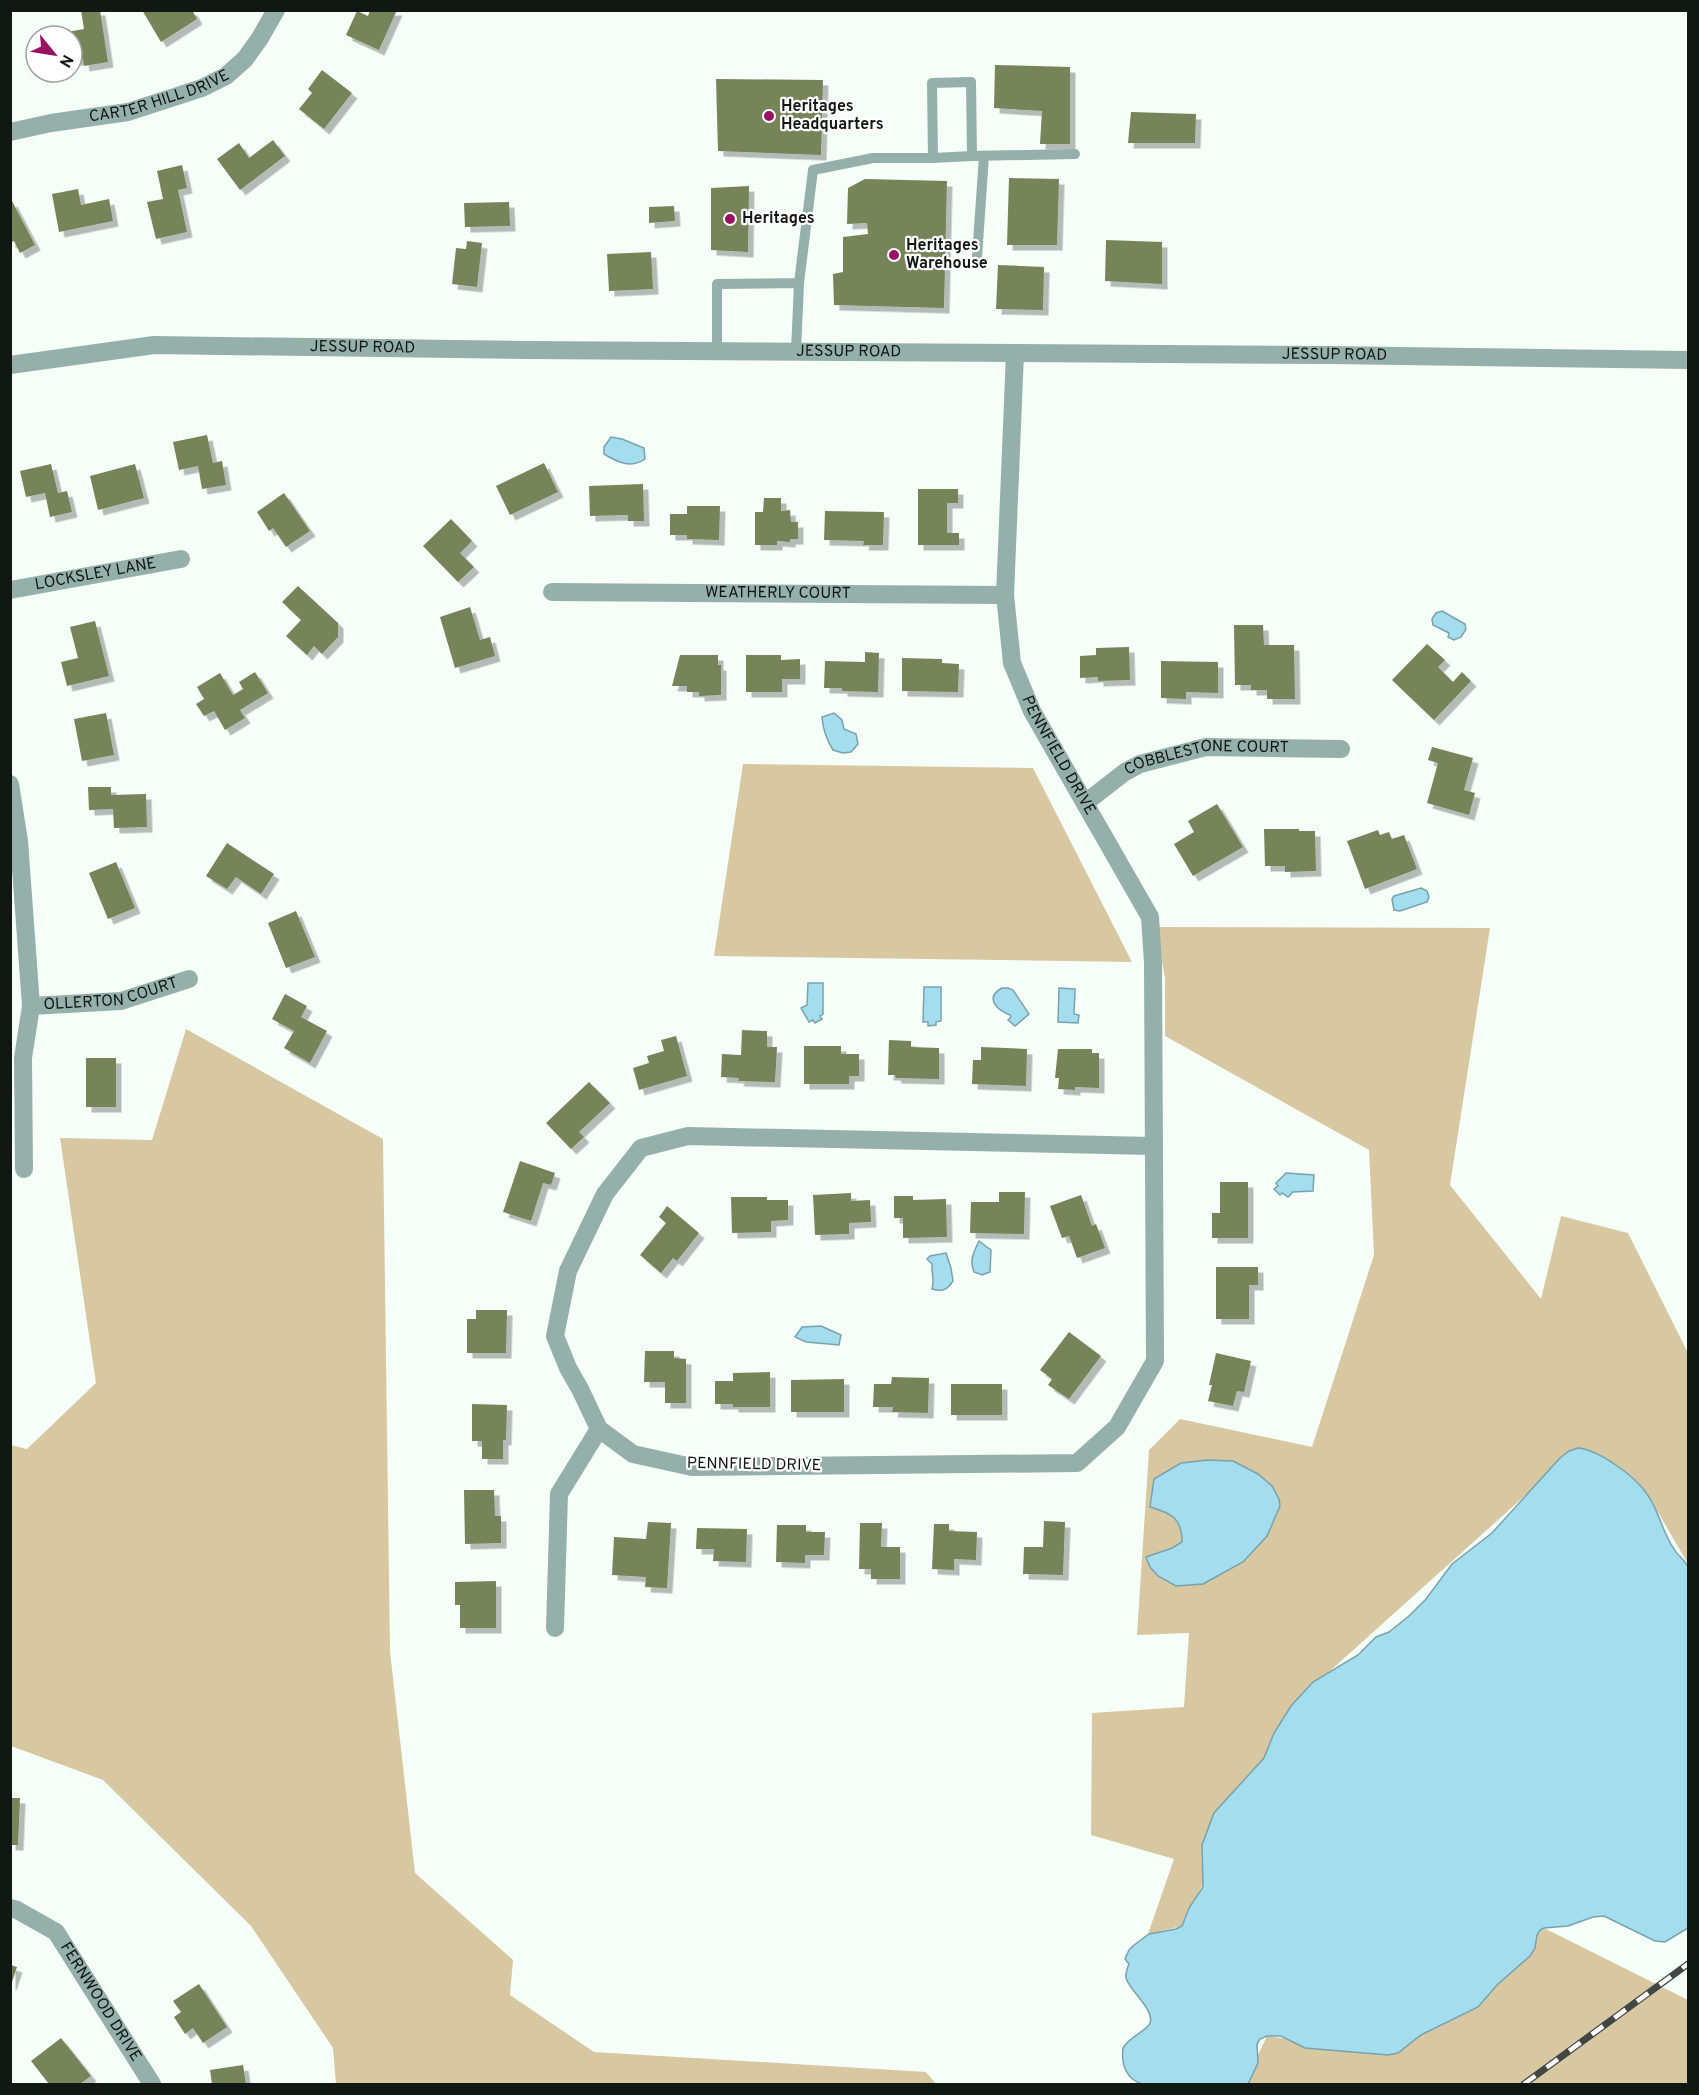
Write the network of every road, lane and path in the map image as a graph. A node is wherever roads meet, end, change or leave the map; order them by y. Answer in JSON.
{"nodes":[{"id":1,"x":276,"y":10,"type":"edge"},
{"id":2,"x":10,"y":132,"type":"edge"},
{"id":3,"x":1075,"y":154,"type":"dead end"},
{"id":4,"x":972,"y":156,"type":"junction"},
{"id":5,"x":984,"y":156,"type":"junction"},
{"id":6,"x":933,"y":158,"type":"junction"},
{"id":7,"x":977,"y":257,"type":"dead end"},
{"id":8,"x":799,"y":283,"type":"junction"},
{"id":9,"x":717,"y":350,"type":"junction"},
{"id":10,"x":796,"y":351,"type":"junction"},
{"id":11,"x":1015,"y":353,"type":"junction"},
{"id":12,"x":1689,"y":360,"type":"edge"},
{"id":13,"x":10,"y":365,"type":"edge"},
{"id":14,"x":181,"y":559,"type":"dead end"},
{"id":15,"x":10,"y":590,"type":"edge"},
{"id":16,"x":552,"y":592,"type":"dead end"},
{"id":17,"x":1005,"y":595,"type":"junction"},
{"id":18,"x":1341,"y":749,"type":"dead end"},
{"id":19,"x":10,"y":784,"type":"edge"},
{"id":20,"x":1085,"y":803,"type":"junction"},
{"id":21,"x":189,"y":979,"type":"dead end"},
{"id":22,"x":31,"y":1006,"type":"junction"},
{"id":23,"x":1154,"y":1146,"type":"junction"},
{"id":24,"x":24,"y":1169,"type":"dead end"},
{"id":25,"x":599,"y":1429,"type":"junction"},
{"id":26,"x":555,"y":1628,"type":"dead end"},
{"id":27,"x":10,"y":1908,"type":"edge"},
{"id":28,"x":152,"y":2085,"type":"edge"}],
"edges":[{"from":1,"to":2,"type":"street","name":"CARTER HILL DRIVE"},
{"from":3,"to":5,"type":"lane"},
{"from":4,"to":5,"type":"lane"},
{"from":4,"to":6,"type":"lane"},
{"from":4,"to":6,"type":"lane"},
{"from":5,"to":7,"type":"lane"},
{"from":6,"to":8,"type":"lane"},
{"from":8,"to":9,"type":"lane"},
{"from":8,"to":10,"type":"lane"},
{"from":9,"to":10,"type":"street","name":"JESSUP ROAD"},
{"from":9,"to":13,"type":"street","name":"JESSUP ROAD"},
{"from":10,"to":11,"type":"street","name":"JESSUP ROAD"},
{"from":11,"to":12,"type":"street","name":"JESSUP ROAD"},
{"from":11,"to":17,"type":"street","name":"PENNFIELD DRIVE"},
{"from":14,"to":15,"type":"street","name":"LOCKSLEY LANE"},
{"from":16,"to":17,"type":"street","name":"WEATHERLY COURT"},
{"from":17,"to":20,"type":"street","name":"PENNFIELD DRIVE"},
{"from":18,"to":20,"type":"street","name":"COBBLESTONE COURT"},
{"from":19,"to":22,"type":"street"},
{"from":20,"to":23,"type":"street","name":"PENNFIELD DRIVE"},
{"from":21,"to":22,"type":"street","name":"OLLERTON COURT"},
{"from":22,"to":24,"type":"street"},
{"from":23,"to":25,"type":"street","name":"PENNFIELD DRIVE"},
{"from":23,"to":25,"type":"street","name":"PENNFIELD DRIVE"},
{"from":25,"to":26,"type":"street"},
{"from":27,"to":28,"type":"street","name":"FERNWOOD DRIVE"}]}
